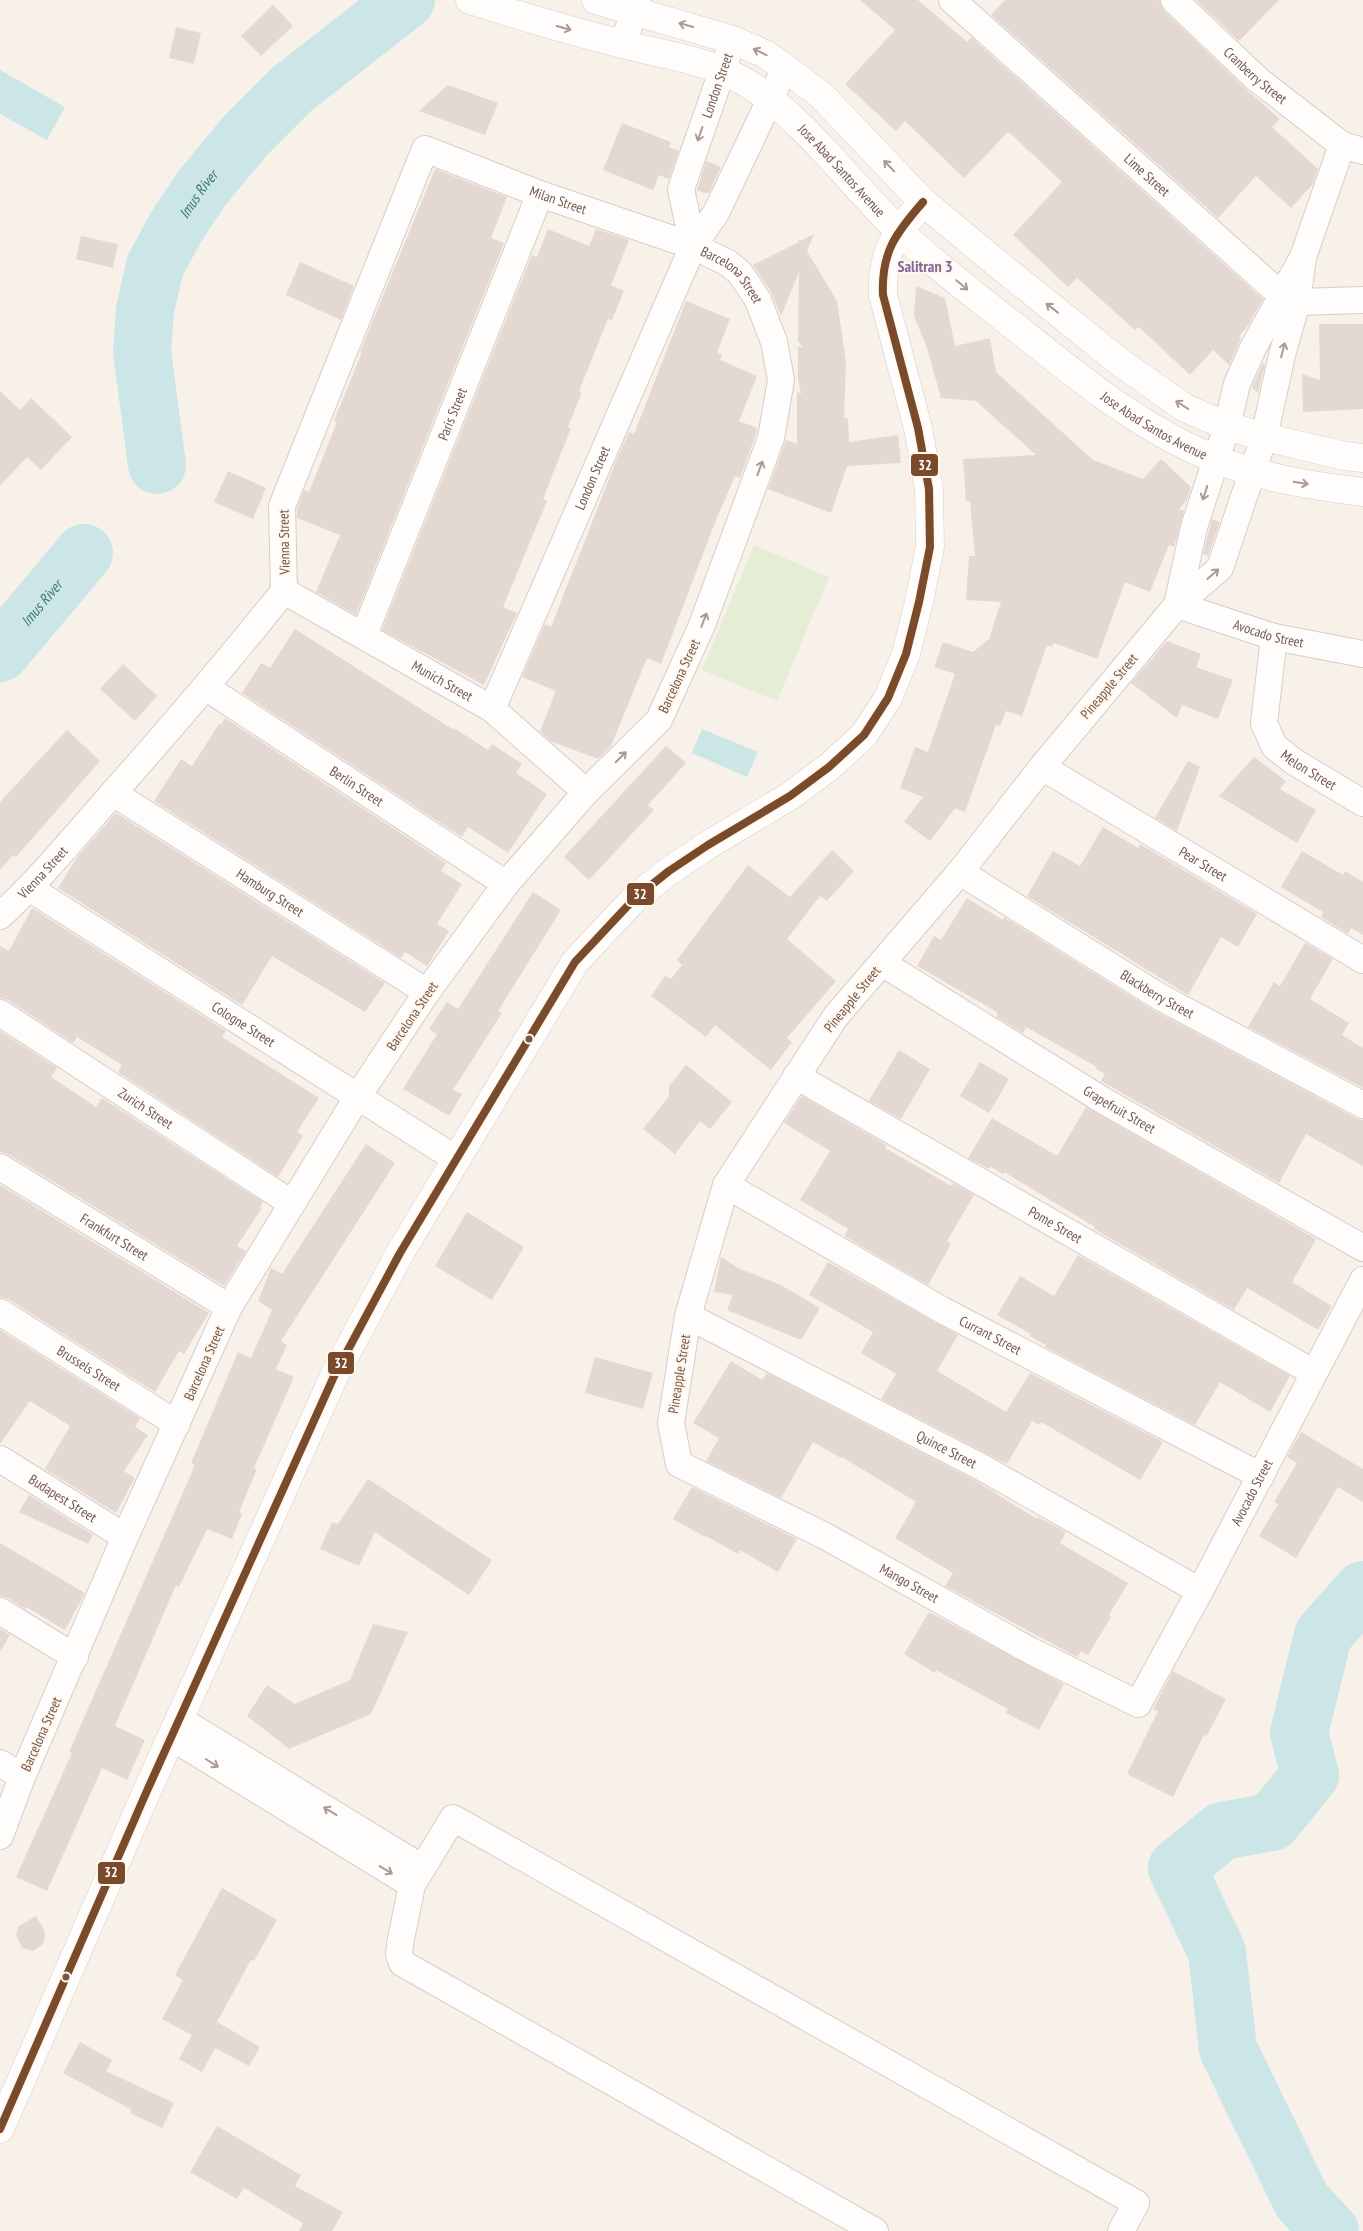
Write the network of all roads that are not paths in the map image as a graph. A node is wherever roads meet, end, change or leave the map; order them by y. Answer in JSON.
{"nodes":[{"id":1,"x":470,"y":0,"type":"edge"},
{"id":2,"x":596,"y":0,"type":"edge"},
{"id":3,"x":952,"y":0,"type":"edge"},
{"id":4,"x":1174,"y":0,"type":"edge"},
{"id":5,"x":636,"y":5,"type":"edge"},
{"id":6,"x":733,"y":40,"type":"junction"},
{"id":7,"x":623,"y":44,"type":"junction"},
{"id":8,"x":785,"y":68,"type":"junction"},
{"id":9,"x":722,"y":71,"type":"junction"},
{"id":10,"x":770,"y":100,"type":"junction"},
{"id":11,"x":1353,"y":148,"type":"edge"},
{"id":12,"x":425,"y":149,"type":"joint"},
{"id":13,"x":540,"y":194,"type":"junction"},
{"id":14,"x":923,"y":202,"type":"junction"},
{"id":15,"x":898,"y":230,"type":"junction"},
{"id":16,"x":693,"y":246,"type":"junction"},
{"id":17,"x":1290,"y":299,"type":"junction"},
{"id":18,"x":1363,"y":300,"type":"edge"},
{"id":19,"x":1227,"y":426,"type":"junction"},
{"id":20,"x":1264,"y":437,"type":"junction"},
{"id":21,"x":1363,"y":458,"type":"edge"},
{"id":22,"x":1216,"y":460,"type":"junction"},
{"id":23,"x":1254,"y":472,"type":"junction"},
{"id":24,"x":1363,"y":492,"type":"edge"},
{"id":25,"x":284,"y":591,"type":"junction"},
{"id":26,"x":1177,"y":605,"type":"junction"},
{"id":27,"x":364,"y":635,"type":"junction"},
{"id":28,"x":1274,"y":637,"type":"junction"},
{"id":29,"x":1363,"y":654,"type":"edge"},
{"id":30,"x":207,"y":688,"type":"junction"},
{"id":31,"x":492,"y":709,"type":"junction"},
{"id":32,"x":1042,"y":767,"type":"junction"},
{"id":33,"x":586,"y":792,"type":"junction"},
{"id":34,"x":113,"y":793,"type":"junction"},
{"id":35,"x":1363,"y":803,"type":"edge"},
{"id":36,"x":960,"y":872,"type":"junction"},
{"id":37,"x":506,"y":884,"type":"junction"},
{"id":38,"x":29,"y":888,"type":"junction"},
{"id":39,"x":0,"y":916,"type":"edge"},
{"id":40,"x":1363,"y":960,"type":"edge"},
{"id":41,"x":882,"y":963,"type":"junction"},
{"id":42,"x":427,"y":992,"type":"junction"},
{"id":43,"x":0,"y":1014,"type":"edge"},
{"id":44,"x":796,"y":1076,"type":"junction"},
{"id":45,"x":358,"y":1096,"type":"junction"},
{"id":46,"x":1363,"y":1105,"type":"edge"},
{"id":47,"x":456,"y":1159,"type":"junction"},
{"id":48,"x":0,"y":1167,"type":"edge"},
{"id":49,"x":726,"y":1185,"type":"junction"},
{"id":50,"x":291,"y":1203,"type":"junction"},
{"id":51,"x":1363,"y":1248,"type":"edge"},
{"id":52,"x":1363,"y":1280,"type":"edge"},
{"id":53,"x":229,"y":1307,"type":"junction"},
{"id":54,"x":0,"y":1312,"type":"edge"},
{"id":55,"x":688,"y":1316,"type":"junction"},
{"id":56,"x":1314,"y":1373,"type":"junction"},
{"id":57,"x":177,"y":1424,"type":"junction"},
{"id":58,"x":0,"y":1459,"type":"edge"},
{"id":59,"x":679,"y":1464,"type":"joint"},
{"id":60,"x":1261,"y":1476,"type":"junction"},
{"id":61,"x":125,"y":1537,"type":"junction"},
{"id":62,"x":1200,"y":1591,"type":"junction"},
{"id":63,"x":0,"y":1611,"type":"edge"},
{"id":64,"x":75,"y":1657,"type":"junction"},
{"id":65,"x":1138,"y":1704,"type":"joint"},
{"id":66,"x":175,"y":1728,"type":"junction"},
{"id":67,"x":0,"y":1763,"type":"edge"},
{"id":68,"x":22,"y":1777,"type":"junction"},
{"id":69,"x":0,"y":1836,"type":"edge"},
{"id":70,"x":416,"y":1876,"type":"junction"},
{"id":71,"x":3,"y":2113,"type":"edge"},
{"id":72,"x":875,"y":2231,"type":"edge"},
{"id":73,"x":1122,"y":2231,"type":"edge"}],
"edges":[{"from":1,"to":7,"type":"main road","name":"Jose Abad Santos Avenue","one_way":true},
{"from":2,"to":5,"type":"main road"},
{"from":3,"to":17,"type":"street","name":"Lime Street"},
{"from":4,"to":11,"type":"street","name":"Cranberry Street"},
{"from":6,"to":5,"type":"main road","one_way":true},
{"from":5,"to":7,"type":"street"},
{"from":8,"to":6,"type":"main road","one_way":true},
{"from":6,"to":9,"type":"street","name":"London Street"},
{"from":7,"to":9,"type":"main road","name":"Jose Abad Santos Avenue"},
{"from":8,"to":10,"type":"street","name":"London Street"},
{"from":14,"to":8,"type":"main road","one_way":true},
{"from":9,"to":10,"type":"main road","name":"Jose Abad Santos Avenue"},
{"from":9,"to":16,"type":"street","name":"London Street","one_way":true},
{"from":10,"to":15,"type":"main road","name":"Jose Abad Santos Avenue"},
{"from":10,"to":16,"type":"street","name":"London Street"},
{"from":11,"to":17,"type":"street"},
{"from":12,"to":13,"type":"street","name":"Milan Street"},
{"from":12,"to":25,"type":"street","name":"Vienna Street"},
{"from":13,"to":16,"type":"street","name":"Milan Street"},
{"from":13,"to":27,"type":"street","name":"Paris Street"},
{"from":14,"to":15,"type":"main road"},
{"from":19,"to":14,"type":"main road","one_way":true},
{"from":15,"to":22,"type":"main road","name":"Jose Abad Santos Avenue","one_way":true},
{"from":15,"to":47,"type":"main road"},
{"from":16,"to":31,"type":"street","name":"London Street"},
{"from":33,"to":16,"type":"street","name":"Barcelona Street","one_way":true},
{"from":17,"to":18,"type":"street"},
{"from":17,"to":19,"type":"street","name":"Pineapple Street"},
{"from":20,"to":17,"type":"street","name":"Pineapple Street","one_way":true},
{"from":19,"to":20,"type":"main road"},
{"from":19,"to":22,"type":"street","name":"Pineapple Street"},
{"from":20,"to":21,"type":"main road"},
{"from":20,"to":23,"type":"street","name":"Pineapple Street"},
{"from":22,"to":23,"type":"main road","name":"Jose Abad Santos Avenue"},
{"from":22,"to":26,"type":"street","name":"Pineapple Street","one_way":true},
{"from":23,"to":24,"type":"main road","name":"Jose Abad Santos Avenue","one_way":true},
{"from":26,"to":23,"type":"street","name":"Pineapple Street","one_way":true},
{"from":25,"to":27,"type":"street","name":"Munich Street"},
{"from":25,"to":30,"type":"street","name":"Vienna Street"},
{"from":26,"to":28,"type":"street","name":"Avocado Street"},
{"from":26,"to":32,"type":"street","name":"Pineapple Street"},
{"from":27,"to":31,"type":"street","name":"Munich Street"},
{"from":28,"to":29,"type":"street","name":"Avocado Street"},
{"from":28,"to":35,"type":"street","name":"Melon Street"},
{"from":30,"to":34,"type":"street","name":"Vienna Street"},
{"from":30,"to":37,"type":"street","name":"Berlin Street"},
{"from":31,"to":33,"type":"street","name":"Munich Street"},
{"from":32,"to":36,"type":"street","name":"Pineapple Street"},
{"from":32,"to":40,"type":"street","name":"Pear Street"},
{"from":33,"to":37,"type":"street","name":"Barcelona Street"},
{"from":34,"to":38,"type":"street","name":"Vienna Street"},
{"from":34,"to":42,"type":"street","name":"Hamburg Street"},
{"from":36,"to":41,"type":"street","name":"Pineapple Street"},
{"from":36,"to":46,"type":"street","name":"Blackberry Street"},
{"from":37,"to":42,"type":"street","name":"Barcelona Street"},
{"from":38,"to":39,"type":"street","name":"Vienna Street"},
{"from":38,"to":45,"type":"street","name":"Cologne Street"},
{"from":41,"to":44,"type":"street","name":"Pineapple Street"},
{"from":41,"to":51,"type":"street","name":"Grapefruit Street"},
{"from":42,"to":45,"type":"street","name":"Barcelona Street"},
{"from":43,"to":50,"type":"street","name":"Zurich Street"},
{"from":44,"to":49,"type":"street","name":"Pineapple Street"},
{"from":44,"to":56,"type":"street","name":"Pome Street"},
{"from":45,"to":47,"type":"street","name":"Cologne Street"},
{"from":45,"to":50,"type":"street","name":"Barcelona Street"},
{"from":47,"to":66,"type":"main road"},
{"from":48,"to":53,"type":"street","name":"Frankfurt Street"},
{"from":49,"to":55,"type":"street","name":"Pineapple Street"},
{"from":49,"to":60,"type":"street","name":"Currant Street"},
{"from":50,"to":53,"type":"street","name":"Barcelona Street"},
{"from":52,"to":56,"type":"street","name":"Avocado Street"},
{"from":53,"to":57,"type":"street","name":"Barcelona Street"},
{"from":54,"to":57,"type":"street","name":"Brussels Street"},
{"from":55,"to":59,"type":"street","name":"Pineapple Street"},
{"from":55,"to":62,"type":"street","name":"Quince Street"},
{"from":56,"to":60,"type":"street","name":"Avocado Street"},
{"from":57,"to":61,"type":"street","name":"Barcelona Street"},
{"from":58,"to":61,"type":"street","name":"Budapest Street"},
{"from":59,"to":65,"type":"street","name":"Mango Street"},
{"from":60,"to":62,"type":"street","name":"Avocado Street"},
{"from":61,"to":64,"type":"street","name":"Barcelona Street"},
{"from":62,"to":65,"type":"street","name":"Avocado Street"},
{"from":63,"to":64,"type":"street"},
{"from":64,"to":68,"type":"street","name":"Barcelona Street"},
{"from":66,"to":70,"type":"street"},
{"from":66,"to":71,"type":"main road"},
{"from":67,"to":68,"type":"street"},
{"from":68,"to":69,"type":"street","name":"Barcelona Street"},
{"from":70,"to":72,"type":"street"},
{"from":70,"to":73,"type":"street"}]}
